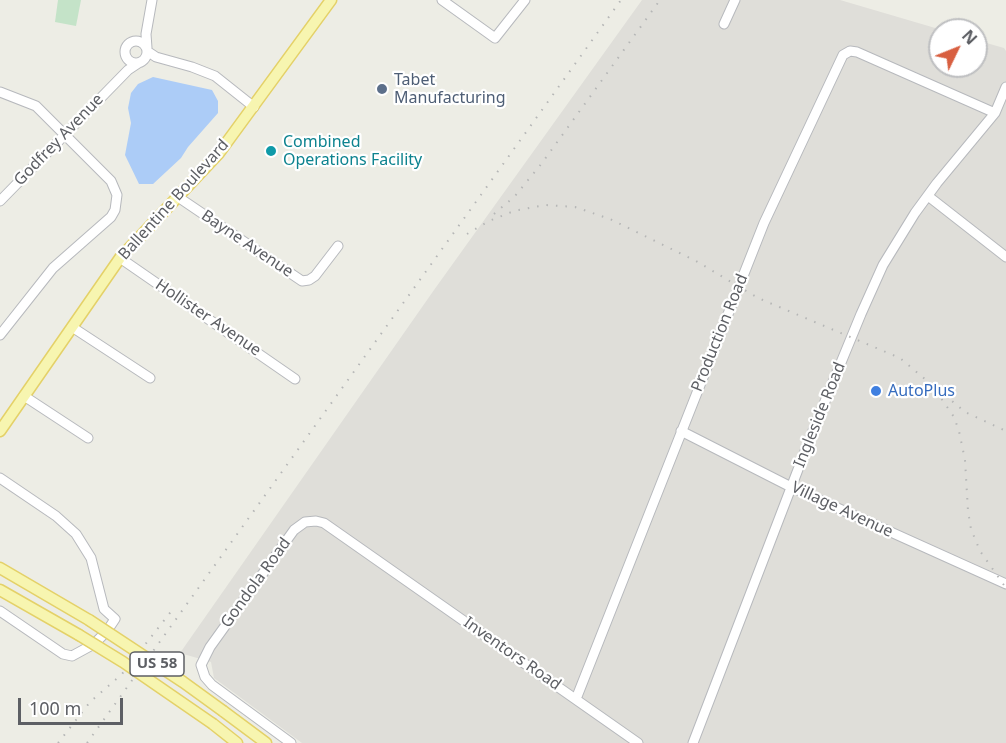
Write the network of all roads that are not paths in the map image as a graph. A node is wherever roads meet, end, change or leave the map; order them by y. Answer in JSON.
{"nodes":[{"id":1,"x":152,"y":0,"type":"edge"},
{"id":2,"x":331,"y":0,"type":"edge"},
{"id":3,"x":442,"y":0,"type":"edge"},
{"id":4,"x":525,"y":0,"type":"edge"},
{"id":5,"x":735,"y":0,"type":"edge"},
{"id":6,"x":148,"y":20,"type":"junction"},
{"id":7,"x":724,"y":24,"type":"dead end"},
{"id":8,"x":133,"y":41,"type":"junction"},
{"id":9,"x":147,"y":50,"type":"junction"},
{"id":10,"x":126,"y":55,"type":"junction"},
{"id":11,"x":141,"y":61,"type":"junction"},
{"id":12,"x":170,"y":62,"type":"junction"},
{"id":13,"x":118,"y":80,"type":"junction"},
{"id":14,"x":1006,"y":87,"type":"edge"},
{"id":15,"x":0,"y":92,"type":"edge"},
{"id":16,"x":254,"y":107,"type":"junction"},
{"id":17,"x":1006,"y":107,"type":"edge"},
{"id":18,"x":995,"y":113,"type":"junction"},
{"id":19,"x":65,"y":135,"type":"junction"},
{"id":20,"x":928,"y":196,"type":"junction"},
{"id":21,"x":178,"y":197,"type":"junction"},
{"id":22,"x":0,"y":201,"type":"edge"},
{"id":23,"x":338,"y":246,"type":"dead end"},
{"id":24,"x":1006,"y":257,"type":"edge"},
{"id":25,"x":120,"y":258,"type":"junction"},
{"id":26,"x":3,"y":323,"type":"edge"},
{"id":27,"x":72,"y":327,"type":"junction"},
{"id":28,"x":0,"y":335,"type":"edge"},
{"id":29,"x":150,"y":378,"type":"dead end"},
{"id":30,"x":295,"y":379,"type":"dead end"},
{"id":31,"x":24,"y":396,"type":"junction"},
{"id":32,"x":0,"y":431,"type":"edge"},
{"id":33,"x":681,"y":431,"type":"junction"},
{"id":34,"x":88,"y":438,"type":"dead end"},
{"id":35,"x":0,"y":478,"type":"edge"},
{"id":36,"x":791,"y":487,"type":"junction"},
{"id":37,"x":385,"y":566,"type":"joint"},
{"id":38,"x":0,"y":568,"type":"edge"},
{"id":39,"x":1006,"y":584,"type":"edge"},
{"id":40,"x":0,"y":590,"type":"edge"},
{"id":41,"x":0,"y":611,"type":"edge"},
{"id":42,"x":212,"y":685,"type":"junction"},
{"id":43,"x":205,"y":698,"type":"dead end"},
{"id":44,"x":576,"y":699,"type":"junction"},
{"id":45,"x":237,"y":743,"type":"edge"},
{"id":46,"x":266,"y":743,"type":"edge"},
{"id":47,"x":291,"y":743,"type":"edge"},
{"id":48,"x":638,"y":743,"type":"edge"},
{"id":49,"x":693,"y":743,"type":"edge"}],
"edges":[{"from":1,"to":6,"type":"street"},
{"from":2,"to":16,"type":"main road","name":"Ballentine Boulevard"},
{"from":3,"to":4,"type":"street"},
{"from":5,"to":7,"type":"street"},
{"from":6,"to":8,"type":"street"},
{"from":6,"to":9,"type":"street"},
{"from":8,"to":9,"type":"street"},
{"from":8,"to":10,"type":"street"},
{"from":9,"to":11,"type":"street"},
{"from":9,"to":12,"type":"street"},
{"from":10,"to":11,"type":"street"},
{"from":10,"to":13,"type":"street","name":"Godfrey Avenue"},
{"from":11,"to":12,"type":"street"},
{"from":11,"to":13,"type":"street","name":"Godfrey Avenue"},
{"from":12,"to":16,"type":"street"},
{"from":13,"to":19,"type":"street","name":"Godfrey Avenue"},
{"from":14,"to":18,"type":"street","name":"Ingleside Road"},
{"from":15,"to":19,"type":"street"},
{"from":16,"to":21,"type":"main road","name":"Ballentine Boulevard"},
{"from":17,"to":18,"type":"street","name":"Ingleside Road"},
{"from":18,"to":20,"type":"street","name":"Ingleside Road"},
{"from":18,"to":33,"type":"street","name":"Production Road"},
{"from":19,"to":22,"type":"street","name":"Godfrey Avenue"},
{"from":19,"to":26,"type":"street"},
{"from":20,"to":24,"type":"street"},
{"from":20,"to":36,"type":"street","name":"Ingleside Road"},
{"from":21,"to":23,"type":"street","name":"Bayne Avenue"},
{"from":21,"to":25,"type":"main road","name":"Ballentine Boulevard"},
{"from":25,"to":27,"type":"main road","name":"Ballentine Boulevard"},
{"from":25,"to":30,"type":"street","name":"Hollister Avenue"},
{"from":26,"to":28,"type":"street"},
{"from":27,"to":29,"type":"street"},
{"from":27,"to":31,"type":"main road","name":"Ballentine Boulevard"},
{"from":31,"to":32,"type":"main road","name":"Ballentine Boulevard"},
{"from":31,"to":34,"type":"street"},
{"from":33,"to":36,"type":"street","name":"Village Avenue"},
{"from":33,"to":44,"type":"street","name":"Production Road"},
{"from":35,"to":41,"type":"street"},
{"from":36,"to":39,"type":"street","name":"Village Avenue"},
{"from":36,"to":49,"type":"street","name":"Ingleside Road"},
{"from":37,"to":42,"type":"street","name":"Gondola Road"},
{"from":37,"to":44,"type":"street","name":"Inventors Road"},
{"from":38,"to":46,"type":"main road","number":"US 58","bridge":true},
{"from":40,"to":45,"type":"main road","number":"US 58","bridge":true},
{"from":42,"to":43,"type":"street"},
{"from":42,"to":47,"type":"street"},
{"from":44,"to":48,"type":"street","name":"Inventors Road"}]}
